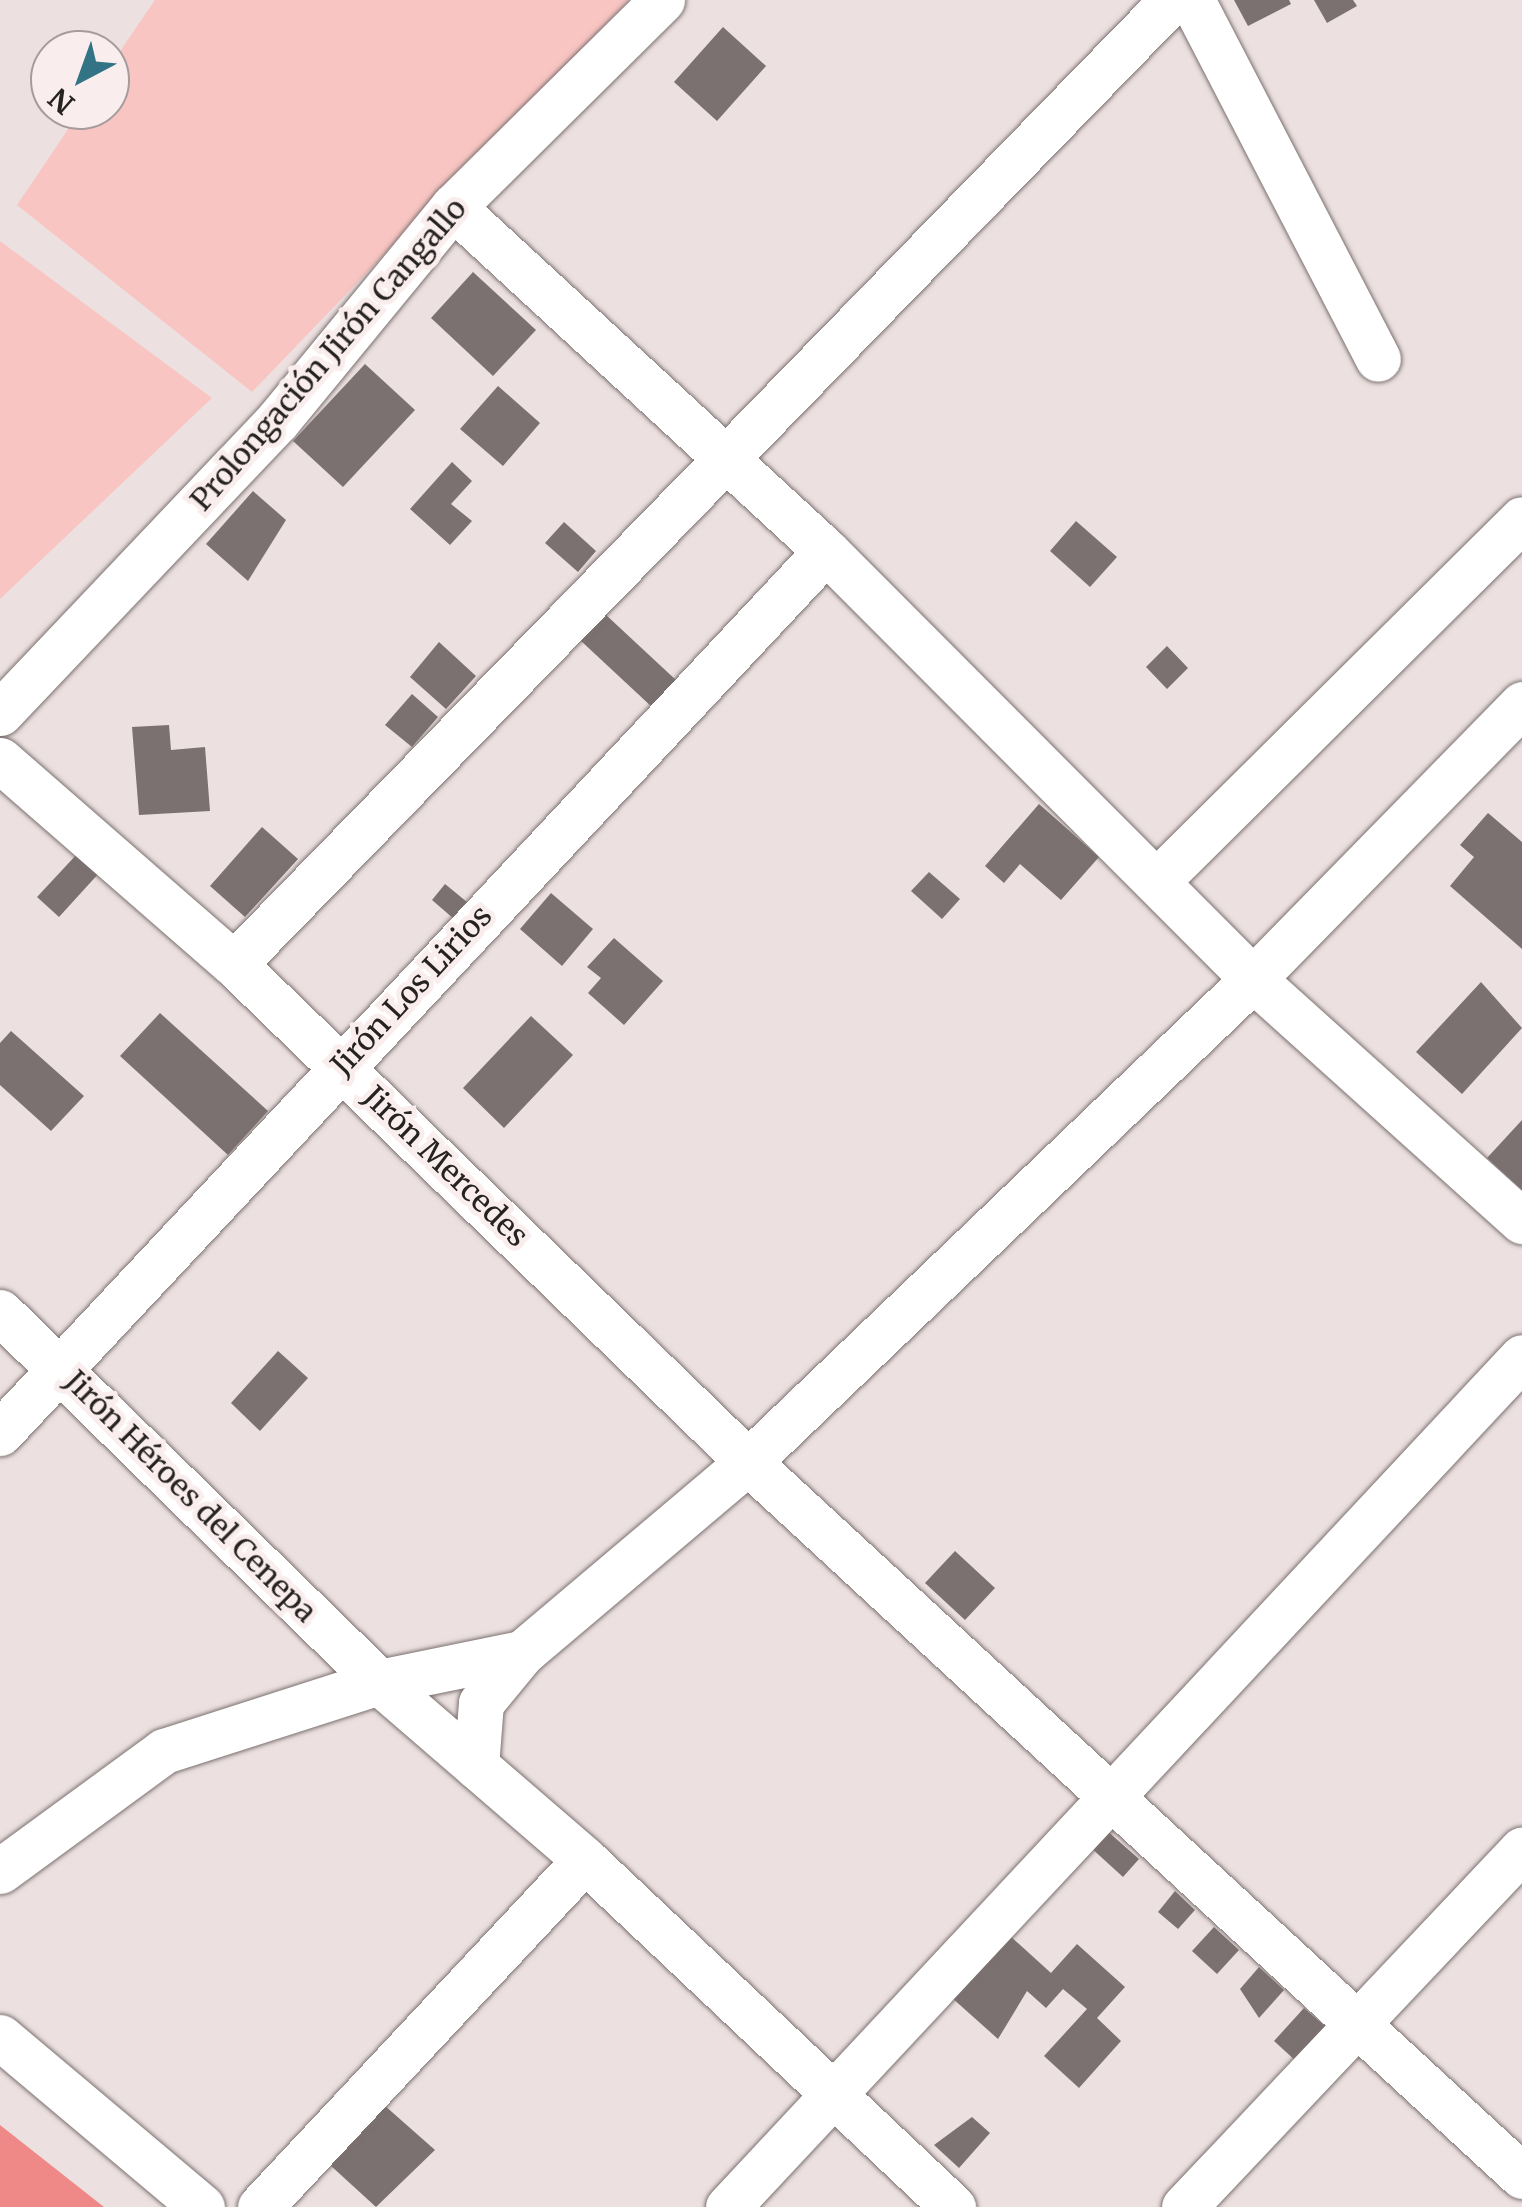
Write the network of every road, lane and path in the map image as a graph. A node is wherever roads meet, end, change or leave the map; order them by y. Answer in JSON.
{"nodes":[{"id":1,"x":662,"y":0,"type":"edge"},
{"id":2,"x":1172,"y":0,"type":"edge"},
{"id":3,"x":1192,"y":0,"type":"edge"},
{"id":4,"x":454,"y":207,"type":"junction"},
{"id":5,"x":1378,"y":358,"type":"dead end"},
{"id":6,"x":726,"y":458,"type":"junction"},
{"id":7,"x":1522,"y":518,"type":"edge"},
{"id":8,"x":826,"y":551,"type":"junction"},
{"id":9,"x":1522,"y":704,"type":"edge"},
{"id":10,"x":0,"y":713,"type":"edge"},
{"id":11,"x":0,"y":760,"type":"edge"},
{"id":12,"x":1159,"y":880,"type":"junction"},
{"id":13,"x":234,"y":964,"type":"junction"},
{"id":14,"x":1253,"y":979,"type":"junction"},
{"id":15,"x":341,"y":1064,"type":"junction"},
{"id":16,"x":1522,"y":1221,"type":"edge"},
{"id":17,"x":0,"y":1312,"type":"edge"},
{"id":18,"x":1522,"y":1357,"type":"edge"},
{"id":19,"x":60,"y":1366,"type":"junction"},
{"id":20,"x":0,"y":1433,"type":"edge"},
{"id":21,"x":748,"y":1462,"type":"junction"},
{"id":22,"x":522,"y":1653,"type":"junction"},
{"id":23,"x":379,"y":1682,"type":"junction"},
{"id":24,"x":476,"y":1766,"type":"junction"},
{"id":25,"x":1111,"y":1789,"type":"junction"},
{"id":26,"x":1522,"y":1848,"type":"edge"},
{"id":27,"x":585,"y":1860,"type":"junction"},
{"id":28,"x":0,"y":1871,"type":"edge"},
{"id":29,"x":1360,"y":2019,"type":"junction"},
{"id":30,"x":0,"y":2037,"type":"edge"},
{"id":31,"x":835,"y":2093,"type":"junction"},
{"id":32,"x":1522,"y":2176,"type":"edge"},
{"id":33,"x":202,"y":2207,"type":"edge"},
{"id":34,"x":260,"y":2207,"type":"edge"},
{"id":35,"x":728,"y":2207,"type":"edge"},
{"id":36,"x":953,"y":2207,"type":"edge"},
{"id":37,"x":1184,"y":2207,"type":"edge"}],
"edges":[{"from":1,"to":4,"type":"street","name":"Prolongación Jirón Cangallo"},
{"from":2,"to":6,"type":"street"},
{"from":3,"to":5,"type":"street"},
{"from":4,"to":6,"type":"street"},
{"from":4,"to":10,"type":"street","name":"Prolongación Jirón Cangallo"},
{"from":6,"to":8,"type":"street"},
{"from":6,"to":13,"type":"street"},
{"from":7,"to":12,"type":"street"},
{"from":8,"to":12,"type":"street"},
{"from":8,"to":15,"type":"street","name":"Jirón Los Lirios"},
{"from":9,"to":14,"type":"street"},
{"from":11,"to":13,"type":"street","name":"Jirón Mercedes"},
{"from":12,"to":14,"type":"street"},
{"from":13,"to":15,"type":"street","name":"Jirón Mercedes"},
{"from":14,"to":16,"type":"street"},
{"from":14,"to":21,"type":"street"},
{"from":15,"to":19,"type":"street","name":"Jirón Los Lirios"},
{"from":15,"to":21,"type":"street","name":"Jirón Mercedes"},
{"from":17,"to":19,"type":"street","name":"Jirón Héroes del Cenepa"},
{"from":18,"to":25,"type":"street"},
{"from":19,"to":20,"type":"street","name":"Jirón Los Lirios"},
{"from":19,"to":23,"type":"street","name":"Jirón Héroes del Cenepa"},
{"from":21,"to":22,"type":"street"},
{"from":21,"to":25,"type":"street","name":"Jirón Mercedes"},
{"from":22,"to":23,"type":"street"},
{"from":22,"to":24,"type":"street"},
{"from":23,"to":24,"type":"street","name":"Jirón Héroes del Cenepa"},
{"from":23,"to":28,"type":"street"},
{"from":24,"to":27,"type":"street","name":"Jirón Héroes del Cenepa"},
{"from":25,"to":29,"type":"street","name":"Jirón Mercedes"},
{"from":25,"to":31,"type":"street"},
{"from":26,"to":29,"type":"street"},
{"from":27,"to":31,"type":"street","name":"Jirón Héroes del Cenepa"},
{"from":27,"to":34,"type":"street"},
{"from":29,"to":32,"type":"street","name":"Jirón Mercedes"},
{"from":29,"to":37,"type":"street"},
{"from":30,"to":33,"type":"street"},
{"from":31,"to":35,"type":"street"},
{"from":31,"to":36,"type":"street","name":"Jirón Héroes del Cenepa"}]}
